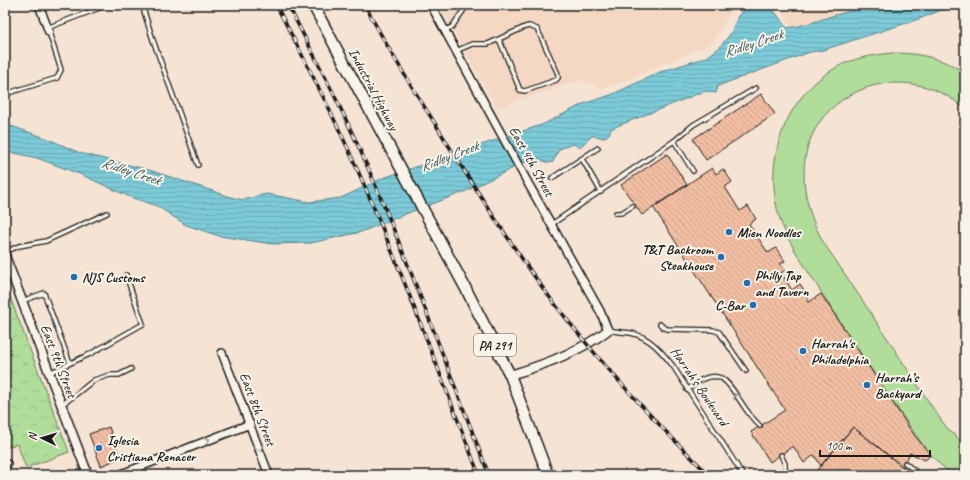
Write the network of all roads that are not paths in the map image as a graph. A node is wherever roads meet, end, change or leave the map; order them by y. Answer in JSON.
{"nodes":[{"id":1,"x":39,"y":5,"type":"edge"},
{"id":2,"x":107,"y":5,"type":"edge"},
{"id":3,"x":142,"y":5,"type":"edge"},
{"id":4,"x":313,"y":5,"type":"edge"},
{"id":5,"x":431,"y":5,"type":"edge"},
{"id":6,"x":467,"y":5,"type":"edge"},
{"id":7,"x":793,"y":5,"type":"edge"},
{"id":8,"x":799,"y":5,"type":"edge"},
{"id":9,"x":48,"y":30,"type":"junction"},
{"id":10,"x":445,"y":30,"type":"junction"},
{"id":11,"x":499,"y":39,"type":"junction"},
{"id":12,"x":456,"y":51,"type":"junction"},
{"id":13,"x":756,"y":88,"type":"dead end"},
{"id":14,"x":5,"y":94,"type":"edge"},
{"id":15,"x":674,"y":141,"type":"junction"},
{"id":16,"x":598,"y":148,"type":"dead end"},
{"id":17,"x":582,"y":159,"type":"junction"},
{"id":18,"x":198,"y":165,"type":"dead end"},
{"id":19,"x":693,"y":171,"type":"dead end"},
{"id":20,"x":552,"y":178,"type":"dead end"},
{"id":21,"x":601,"y":192,"type":"junction"},
{"id":22,"x":633,"y":206,"type":"dead end"},
{"id":23,"x":107,"y":213,"type":"dead end"},
{"id":24,"x":616,"y":213,"type":"dead end"},
{"id":25,"x":552,"y":224,"type":"junction"},
{"id":26,"x":5,"y":252,"type":"edge"},
{"id":27,"x":5,"y":256,"type":"edge"},
{"id":28,"x":126,"y":275,"type":"dead end"},
{"id":29,"x":22,"y":301,"type":"junction"},
{"id":30,"x":660,"y":324,"type":"dead end"},
{"id":31,"x":608,"y":330,"type":"junction"},
{"id":32,"x":222,"y":353,"type":"dead end"},
{"id":33,"x":70,"y":364,"type":"junction"},
{"id":34,"x":132,"y":369,"type":"dead end"},
{"id":35,"x":746,"y":371,"type":"dead end"},
{"id":36,"x":49,"y":373,"type":"junction"},
{"id":37,"x":510,"y":375,"type":"junction"},
{"id":38,"x":688,"y":390,"type":"junction"},
{"id":39,"x":61,"y":404,"type":"junction"},
{"id":40,"x":250,"y":424,"type":"junction"},
{"id":41,"x":760,"y":426,"type":"dead end"},
{"id":42,"x":781,"y":455,"type":"dead end"},
{"id":43,"x":905,"y":463,"type":"dead end"},
{"id":44,"x":88,"y":475,"type":"edge"},
{"id":45,"x":119,"y":475,"type":"edge"},
{"id":46,"x":269,"y":475,"type":"edge"},
{"id":47,"x":548,"y":475,"type":"edge"},
{"id":48,"x":743,"y":475,"type":"edge"},
{"id":49,"x":785,"y":475,"type":"edge"},
{"id":50,"x":920,"y":475,"type":"edge"}],
"edges":[{"from":1,"to":9,"type":"street"},
{"from":2,"to":9,"type":"lane"},
{"from":3,"to":18,"type":"lane"},
{"from":4,"to":37,"type":"main road","name":"Industrial Highway","number":"PA 291"},
{"from":5,"to":10,"type":"street","name":"East 4th Street"},
{"from":6,"to":10,"type":"lane"},
{"from":7,"to":8,"type":"lane"},
{"from":9,"to":14,"type":"lane"},
{"from":10,"to":12,"type":"street","name":"East 4th Street"},
{"from":11,"to":11,"type":"lane"},
{"from":11,"to":12,"type":"lane"},
{"from":12,"to":25,"type":"street","name":"East 4th Street"},
{"from":13,"to":15,"type":"lane"},
{"from":15,"to":19,"type":"lane"},
{"from":15,"to":21,"type":"lane"},
{"from":16,"to":17,"type":"lane"},
{"from":17,"to":20,"type":"lane"},
{"from":17,"to":21,"type":"lane"},
{"from":21,"to":25,"type":"lane"},
{"from":22,"to":24,"type":"lane"},
{"from":23,"to":26,"type":"lane"},
{"from":25,"to":31,"type":"street","name":"East 4th Street"},
{"from":27,"to":29,"type":"street","name":"East 9th Street"},
{"from":28,"to":33,"type":"lane"},
{"from":29,"to":33,"type":"lane"},
{"from":29,"to":36,"type":"street","name":"East 9th Street"},
{"from":30,"to":35,"type":"lane"},
{"from":31,"to":37,"type":"street"},
{"from":31,"to":38,"type":"lane","name":"Harrah's Boulevard"},
{"from":32,"to":40,"type":"street","name":"East 8th Street"},
{"from":33,"to":36,"type":"lane"},
{"from":34,"to":39,"type":"lane"},
{"from":36,"to":39,"type":"street","name":"East 9th Street"},
{"from":37,"to":47,"type":"main road","number":"PA 291"},
{"from":41,"to":38,"type":"lane","one_way":true},
{"from":38,"to":48,"type":"lane","name":"Harrah's Boulevard"},
{"from":39,"to":44,"type":"street","name":"East 9th Street"},
{"from":45,"to":40,"type":"street","one_way":true},
{"from":40,"to":46,"type":"street","name":"East 8th Street","one_way":true},
{"from":42,"to":49,"type":"lane"},
{"from":43,"to":50,"type":"lane"}]}
